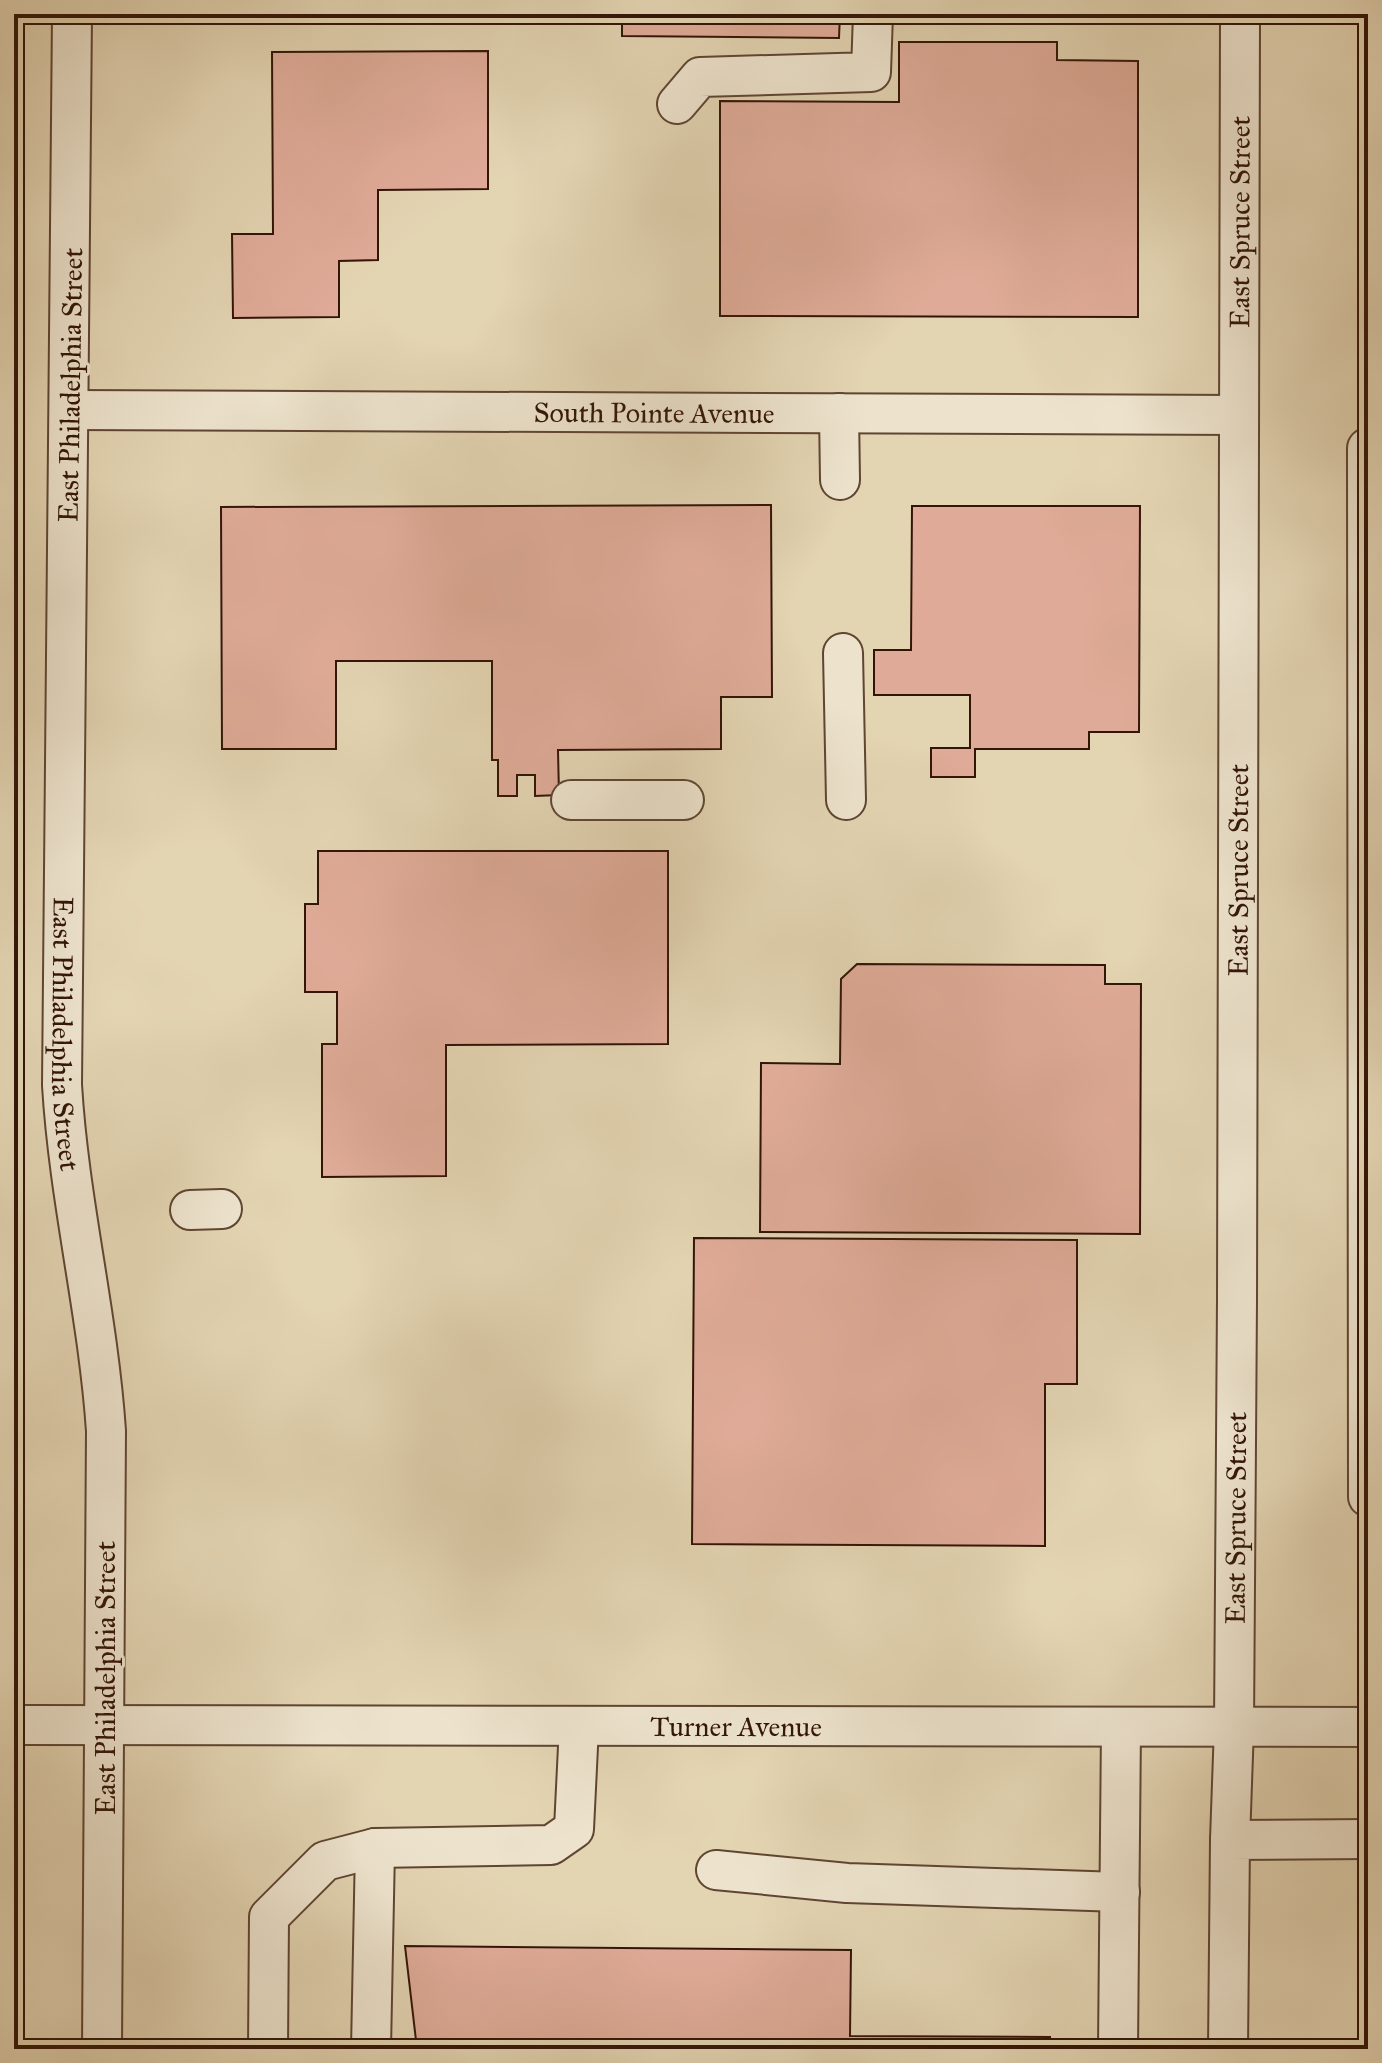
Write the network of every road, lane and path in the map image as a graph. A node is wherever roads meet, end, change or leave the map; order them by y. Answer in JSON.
{"nodes":[{"id":1,"x":72,"y":14,"type":"edge"},
{"id":2,"x":873,"y":14,"type":"edge"},
{"id":3,"x":1240,"y":14,"type":"edge"},
{"id":4,"x":677,"y":104,"type":"dead end"},
{"id":5,"x":70,"y":410,"type":"junction"},
{"id":6,"x":839,"y":413,"type":"junction"},
{"id":7,"x":1239,"y":415,"type":"junction"},
{"id":8,"x":1367,"y":448,"type":"edge"},
{"id":9,"x":840,"y":480,"type":"dead end"},
{"id":10,"x":843,"y":653,"type":"dead end"},
{"id":11,"x":571,"y":800,"type":"dead end"},
{"id":12,"x":684,"y":800,"type":"dead end"},
{"id":13,"x":846,"y":800,"type":"dead end"},
{"id":14,"x":1368,"y":1497,"type":"edge"},
{"id":15,"x":14,"y":1725,"type":"edge"},
{"id":16,"x":106,"y":1726,"type":"junction"},
{"id":17,"x":579,"y":1726,"type":"junction"},
{"id":18,"x":1121,"y":1727,"type":"junction"},
{"id":19,"x":1234,"y":1727,"type":"junction"},
{"id":20,"x":1368,"y":1727,"type":"edge"},
{"id":21,"x":1368,"y":1839,"type":"edge"},
{"id":22,"x":1230,"y":1840,"type":"junction"},
{"id":23,"x":375,"y":1848,"type":"junction"},
{"id":24,"x":716,"y":1870,"type":"dead end"},
{"id":25,"x":1120,"y":1892,"type":"junction"},
{"id":26,"x":102,"y":2049,"type":"edge"},
{"id":27,"x":268,"y":2049,"type":"edge"},
{"id":28,"x":371,"y":2049,"type":"edge"},
{"id":29,"x":1118,"y":2049,"type":"edge"},
{"id":30,"x":1228,"y":2049,"type":"edge"}],
"edges":[{"from":1,"to":5,"type":"street","name":"East Philadelphia Street"},
{"from":2,"to":4,"type":"street"},
{"from":3,"to":7,"type":"street","name":"East Spruce Street"},
{"from":5,"to":6,"type":"street","name":"South Pointe Avenue"},
{"from":5,"to":16,"type":"street","name":"East Philadelphia Street"},
{"from":6,"to":7,"type":"street","name":"South Pointe Avenue"},
{"from":6,"to":9,"type":"street"},
{"from":7,"to":19,"type":"street","name":"East Spruce Street"},
{"from":8,"to":14,"type":"street"},
{"from":10,"to":13,"type":"street"},
{"from":11,"to":12,"type":"street"},
{"from":15,"to":16,"type":"street","name":"Turner Avenue"},
{"from":16,"to":17,"type":"street","name":"Turner Avenue"},
{"from":16,"to":26,"type":"street","name":"East Philadelphia Street"},
{"from":17,"to":18,"type":"street","name":"Turner Avenue"},
{"from":17,"to":23,"type":"street"},
{"from":18,"to":19,"type":"street","name":"Turner Avenue"},
{"from":18,"to":25,"type":"street"},
{"from":19,"to":20,"type":"street","name":"Turner Avenue"},
{"from":19,"to":22,"type":"street","name":"East Spruce Street"},
{"from":21,"to":22,"type":"street"},
{"from":22,"to":30,"type":"street","name":"East Spruce Street"},
{"from":23,"to":27,"type":"street"},
{"from":23,"to":28,"type":"street"},
{"from":24,"to":25,"type":"street"},
{"from":25,"to":29,"type":"street"}]}
